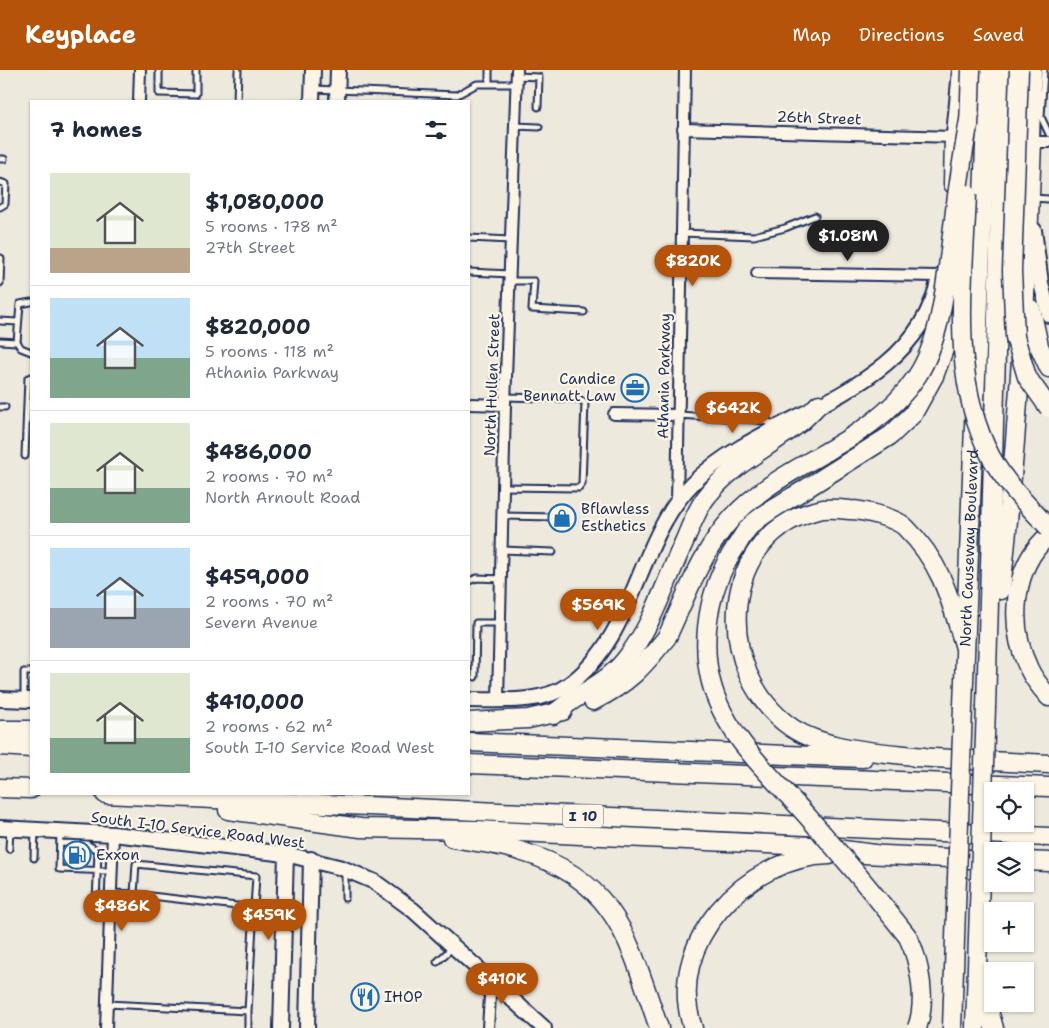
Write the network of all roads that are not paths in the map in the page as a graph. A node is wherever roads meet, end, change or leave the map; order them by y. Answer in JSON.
{"nodes":[{"id":1,"x":140,"y":70,"type":"edge"},
{"id":2,"x":160,"y":70,"type":"edge"},
{"id":3,"x":196,"y":70,"type":"edge"},
{"id":4,"x":238,"y":70,"type":"edge"},
{"id":5,"x":313,"y":70,"type":"edge"},
{"id":6,"x":338,"y":70,"type":"edge"},
{"id":7,"x":490,"y":70,"type":"edge"},
{"id":8,"x":685,"y":70,"type":"edge"},
{"id":9,"x":960,"y":70,"type":"edge"},
{"id":10,"x":971,"y":70,"type":"edge"},
{"id":11,"x":988,"y":70,"type":"edge"},
{"id":12,"x":1004,"y":70,"type":"edge"},
{"id":13,"x":1019,"y":70,"type":"edge"},
{"id":14,"x":1034,"y":70,"type":"edge"},
{"id":15,"x":1044,"y":70,"type":"edge"},
{"id":16,"x":517,"y":77,"type":"edge"},
{"id":17,"x":489,"y":84,"type":"junction"},
{"id":18,"x":312,"y":95,"type":"edge"},
{"id":19,"x":337,"y":95,"type":"edge"},
{"id":20,"x":139,"y":100,"type":"edge"},
{"id":21,"x":237,"y":100,"type":"edge"},
{"id":22,"x":538,"y":107,"type":"dead end"},
{"id":23,"x":970,"y":114,"type":"junction"},
{"id":24,"x":515,"y":126,"type":"junction"},
{"id":25,"x":539,"y":127,"type":"dead end"},
{"id":26,"x":683,"y":129,"type":"junction"},
{"id":27,"x":1049,"y":134,"type":"edge"},
{"id":28,"x":954,"y":137,"type":"junction"},
{"id":29,"x":1040,"y":142,"type":"edge"},
{"id":30,"x":0,"y":182,"type":"edge"},
{"id":31,"x":1030,"y":198,"type":"junction"},
{"id":32,"x":1049,"y":199,"type":"edge"},
{"id":33,"x":0,"y":207,"type":"edge"},
{"id":34,"x":815,"y":216,"type":"dead end"},
{"id":35,"x":980,"y":221,"type":"junction"},
{"id":36,"x":681,"y":233,"type":"junction"},
{"id":37,"x":470,"y":238,"type":"edge"},
{"id":38,"x":511,"y":240,"type":"junction"},
{"id":39,"x":1,"y":258,"type":"edge"},
{"id":40,"x":470,"y":272,"type":"edge"},
{"id":41,"x":757,"y":273,"type":"dead end"},
{"id":42,"x":939,"y":276,"type":"junction"},
{"id":43,"x":510,"y":278,"type":"junction"},
{"id":44,"x":1039,"y":282,"type":"edge"},
{"id":45,"x":0,"y":283,"type":"edge"},
{"id":46,"x":30,"y":302,"type":"edge"},
{"id":47,"x":584,"y":312,"type":"dead end"},
{"id":48,"x":1049,"y":315,"type":"edge"},
{"id":49,"x":0,"y":321,"type":"edge"},
{"id":50,"x":18,"y":322,"type":"junction"},
{"id":51,"x":0,"y":342,"type":"edge"},
{"id":52,"x":17,"y":342,"type":"junction"},
{"id":53,"x":30,"y":352,"type":"edge"},
{"id":54,"x":1049,"y":368,"type":"edge"},
{"id":55,"x":494,"y":376,"type":"dead end"},
{"id":56,"x":506,"y":376,"type":"junction"},
{"id":57,"x":30,"y":377,"type":"edge"},
{"id":58,"x":506,"y":401,"type":"junction"},
{"id":59,"x":470,"y":404,"type":"edge"},
{"id":60,"x":819,"y":404,"type":"junction"},
{"id":61,"x":1049,"y":408,"type":"edge"},
{"id":62,"x":614,"y":414,"type":"dead end"},
{"id":63,"x":678,"y":415,"type":"junction"},
{"id":64,"x":782,"y":425,"type":"junction"},
{"id":65,"x":25,"y":456,"type":"dead end"},
{"id":66,"x":504,"y":487,"type":"junction"},
{"id":67,"x":677,"y":503,"type":"junction"},
{"id":68,"x":503,"y":516,"type":"junction"},
{"id":69,"x":555,"y":517,"type":"dead end"},
{"id":70,"x":1049,"y":528,"type":"edge"},
{"id":71,"x":1049,"y":535,"type":"edge"},
{"id":72,"x":502,"y":550,"type":"junction"},
{"id":73,"x":553,"y":552,"type":"dead end"},
{"id":74,"x":501,"y":579,"type":"junction"},
{"id":75,"x":470,"y":581,"type":"edge"},
{"id":76,"x":500,"y":623,"type":"junction"},
{"id":77,"x":964,"y":648,"type":"junction"},
{"id":78,"x":988,"y":649,"type":"junction"},
{"id":79,"x":30,"y":672,"type":"edge"},
{"id":80,"x":475,"y":677,"type":"dead end"},
{"id":81,"x":1049,"y":697,"type":"edge"},
{"id":82,"x":0,"y":699,"type":"edge"},
{"id":83,"x":28,"y":700,"type":"edge"},
{"id":84,"x":470,"y":700,"type":"edge"},
{"id":85,"x":498,"y":700,"type":"junction"},
{"id":86,"x":553,"y":715,"type":"junction"},
{"id":87,"x":470,"y":722,"type":"edge"},
{"id":88,"x":0,"y":724,"type":"edge"},
{"id":89,"x":30,"y":724,"type":"edge"},
{"id":90,"x":0,"y":730,"type":"edge"},
{"id":91,"x":30,"y":730,"type":"edge"},
{"id":92,"x":470,"y":742,"type":"edge"},
{"id":93,"x":0,"y":746,"type":"edge"},
{"id":94,"x":30,"y":748,"type":"edge"},
{"id":95,"x":924,"y":757,"type":"junction"},
{"id":96,"x":470,"y":764,"type":"edge"},
{"id":97,"x":1049,"y":764,"type":"edge"},
{"id":98,"x":1049,"y":787,"type":"edge"},
{"id":99,"x":0,"y":788,"type":"edge"},
{"id":100,"x":30,"y":790,"type":"edge"},
{"id":101,"x":123,"y":795,"type":"edge"},
{"id":102,"x":138,"y":795,"type":"edge"},
{"id":103,"x":5,"y":829,"type":"edge"},
{"id":104,"x":35,"y":830,"type":"junction"},
{"id":105,"x":405,"y":830,"type":"junction"},
{"id":106,"x":113,"y":834,"type":"junction"},
{"id":107,"x":60,"y":837,"type":"junction"},
{"id":108,"x":1049,"y":837,"type":"edge"},
{"id":109,"x":71,"y":844,"type":"junction"},
{"id":110,"x":88,"y":844,"type":"junction"},
{"id":111,"x":9,"y":849,"type":"dead end"},
{"id":112,"x":71,"y":851,"type":"dead end"},
{"id":113,"x":88,"y":851,"type":"dead end"},
{"id":114,"x":286,"y":854,"type":"junction"},
{"id":115,"x":875,"y":854,"type":"junction"},
{"id":116,"x":34,"y":858,"type":"dead end"},
{"id":117,"x":311,"y":859,"type":"junction"},
{"id":118,"x":984,"y":860,"type":"edge"},
{"id":119,"x":345,"y":869,"type":"junction"},
{"id":120,"x":97,"y":870,"type":"junction"},
{"id":121,"x":111,"y":870,"type":"junction"},
{"id":122,"x":110,"y":893,"type":"junction"},
{"id":123,"x":134,"y":894,"type":"junction"},
{"id":124,"x":344,"y":898,"type":"dead end"},
{"id":125,"x":96,"y":903,"type":"dead end"},
{"id":126,"x":254,"y":908,"type":"junction"},
{"id":127,"x":284,"y":910,"type":"junction"},
{"id":128,"x":453,"y":946,"type":"junction"},
{"id":129,"x":437,"y":962,"type":"dead end"},
{"id":130,"x":977,"y":964,"type":"junction"},
{"id":131,"x":491,"y":981,"type":"junction"},
{"id":132,"x":106,"y":1004,"type":"junction"},
{"id":133,"x":248,"y":1010,"type":"junction"},
{"id":134,"x":106,"y":1028,"type":"edge"},
{"id":135,"x":248,"y":1028,"type":"edge"},
{"id":136,"x":281,"y":1028,"type":"edge"},
{"id":137,"x":307,"y":1028,"type":"edge"},
{"id":138,"x":488,"y":1028,"type":"edge"},
{"id":139,"x":544,"y":1028,"type":"edge"},
{"id":140,"x":659,"y":1028,"type":"edge"},
{"id":141,"x":693,"y":1028,"type":"edge"},
{"id":142,"x":917,"y":1028,"type":"edge"},
{"id":143,"x":952,"y":1028,"type":"edge"},
{"id":144,"x":974,"y":1028,"type":"edge"},
{"id":145,"x":994,"y":1028,"type":"edge"}],
"edges":[{"from":1,"to":20,"type":"street"},
{"from":2,"to":3,"type":"lane"},
{"from":4,"to":21,"type":"lane"},
{"from":5,"to":18,"type":"street"},
{"from":6,"to":19,"type":"street"},
{"from":7,"to":17,"type":"lane"},
{"from":8,"to":26,"type":"street","name":"Athania Parkway"},
{"from":9,"to":28,"type":"street"},
{"from":10,"to":23,"type":"highway","bridge":true},
{"from":10,"to":35,"type":"highway"},
{"from":11,"to":35,"type":"highway","name":"North Causeway Boulevard"},
{"from":12,"to":78,"type":"highway","name":"North Causeway Boulevard"},
{"from":13,"to":61,"type":"highway","bridge":true},
{"from":14,"to":29,"type":"street"},
{"from":15,"to":27,"type":"lane"},
{"from":16,"to":17,"type":"lane"},
{"from":16,"to":22,"type":"lane"},
{"from":16,"to":24,"type":"street","name":"North Hullen Street"},
{"from":17,"to":19,"type":"lane"},
{"from":18,"to":19,"type":"lane"},
{"from":23,"to":70,"type":"highway","bridge":true},
{"from":23,"to":86,"type":"highway","bridge":true},
{"from":24,"to":25,"type":"lane"},
{"from":24,"to":38,"type":"street","name":"North Hullen Street"},
{"from":26,"to":28,"type":"street","name":"26th Street"},
{"from":26,"to":36,"type":"street","name":"Athania Parkway"},
{"from":28,"to":42,"type":"street"},
{"from":28,"to":142,"type":"highway","bridge":true},
{"from":29,"to":31,"type":"highway"},
{"from":30,"to":33,"type":"lane"},
{"from":31,"to":32,"type":"lane"},
{"from":31,"to":44,"type":"highway"},
{"from":34,"to":36,"type":"lane"},
{"from":35,"to":77,"type":"highway","name":"North Causeway Boulevard"},
{"from":36,"to":63,"type":"street","name":"Athania Parkway"},
{"from":37,"to":38,"type":"lane"},
{"from":38,"to":43,"type":"street","name":"North Hullen Street"},
{"from":39,"to":45,"type":"lane"},
{"from":40,"to":43,"type":"lane"},
{"from":41,"to":42,"type":"street"},
{"from":42,"to":60,"type":"street"},
{"from":43,"to":47,"type":"lane"},
{"from":43,"to":56,"type":"street","name":"North Hullen Street"},
{"from":44,"to":48,"type":"street"},
{"from":44,"to":54,"type":"highway"},
{"from":44,"to":78,"type":"highway"},
{"from":46,"to":50,"type":"lane"},
{"from":49,"to":50,"type":"lane"},
{"from":50,"to":52,"type":"lane"},
{"from":51,"to":52,"type":"lane"},
{"from":52,"to":53,"type":"lane"},
{"from":55,"to":56,"type":"lane"},
{"from":56,"to":58,"type":"street","name":"North Hullen Street"},
{"from":57,"to":65,"type":"lane"},
{"from":58,"to":59,"type":"street"},
{"from":58,"to":66,"type":"street","name":"North Hullen Street"},
{"from":58,"to":66,"type":"lane"},
{"from":60,"to":64,"type":"street"},
{"from":60,"to":86,"type":"highway"},
{"from":62,"to":63,"type":"street"},
{"from":63,"to":64,"type":"lane"},
{"from":63,"to":67,"type":"street","name":"Athania Parkway"},
{"from":64,"to":67,"type":"street"},
{"from":66,"to":68,"type":"street","name":"North Hullen Street"},
{"from":67,"to":85,"type":"street"},
{"from":68,"to":69,"type":"lane"},
{"from":68,"to":72,"type":"street","name":"North Hullen Street"},
{"from":71,"to":81,"type":"highway"},
{"from":72,"to":73,"type":"lane"},
{"from":72,"to":74,"type":"street","name":"North Hullen Street"},
{"from":74,"to":75,"type":"lane"},
{"from":74,"to":76,"type":"street","name":"North Hullen Street"},
{"from":76,"to":80,"type":"lane"},
{"from":76,"to":85,"type":"street","name":"North Hullen Street"},
{"from":77,"to":95,"type":"highway"},
{"from":77,"to":143,"type":"highway","name":"North Causeway Boulevard","bridge":true},
{"from":78,"to":130,"type":"highway","name":"North Causeway Boulevard","bridge":true},
{"from":79,"to":83,"type":"lane"},
{"from":82,"to":83,"type":"street"},
{"from":84,"to":85,"type":"street"},
{"from":86,"to":87,"type":"highway"},
{"from":88,"to":89,"type":"highway"},
{"from":90,"to":91,"type":"highway"},
{"from":92,"to":95,"type":"highway"},
{"from":93,"to":94,"type":"highway"},
{"from":95,"to":97,"type":"highway"},
{"from":96,"to":98,"type":"highway"},
{"from":99,"to":100,"type":"highway"},
{"from":101,"to":105,"type":"highway"},
{"from":102,"to":108,"type":"highway","number":"I 10"},
{"from":103,"to":104,"type":"street","name":"South I-10 Service Road West"},
{"from":103,"to":111,"type":"lane"},
{"from":104,"to":107,"type":"street","name":"South I-10 Service Road West"},
{"from":104,"to":116,"type":"lane"},
{"from":105,"to":115,"type":"highway"},
{"from":105,"to":140,"type":"highway"},
{"from":106,"to":107,"type":"street","name":"South I-10 Service Road West"},
{"from":106,"to":114,"type":"street","name":"South I-10 Service Road West"},
{"from":106,"to":121,"type":"street"},
{"from":107,"to":109,"type":"lane"},
{"from":107,"to":120,"type":"lane"},
{"from":109,"to":110,"type":"lane"},
{"from":109,"to":112,"type":"lane"},
{"from":110,"to":113,"type":"lane"},
{"from":110,"to":120,"type":"lane"},
{"from":114,"to":117,"type":"street","name":"South I-10 Service Road West"},
{"from":114,"to":127,"type":"street"},
{"from":115,"to":118,"type":"highway"},
{"from":115,"to":141,"type":"highway"},
{"from":117,"to":119,"type":"street","name":"South I-10 Service Road West"},
{"from":117,"to":137,"type":"street"},
{"from":119,"to":124,"type":"lane"},
{"from":119,"to":128,"type":"street","name":"South I-10 Service Road West"},
{"from":120,"to":121,"type":"lane"},
{"from":120,"to":125,"type":"lane"},
{"from":121,"to":122,"type":"street"},
{"from":122,"to":123,"type":"lane"},
{"from":122,"to":132,"type":"street"},
{"from":123,"to":126,"type":"lane"},
{"from":123,"to":126,"type":"lane"},
{"from":126,"to":127,"type":"lane"},
{"from":126,"to":133,"type":"lane"},
{"from":127,"to":136,"type":"street"},
{"from":128,"to":129,"type":"lane"},
{"from":128,"to":131,"type":"street","name":"South I-10 Service Road West"},
{"from":130,"to":144,"type":"highway","name":"North Causeway Boulevard"},
{"from":130,"to":145,"type":"highway"},
{"from":131,"to":138,"type":"street"},
{"from":131,"to":139,"type":"street","name":"South I-10 Service Road West"},
{"from":132,"to":133,"type":"lane"},
{"from":132,"to":134,"type":"street"},
{"from":133,"to":135,"type":"lane"}]}
